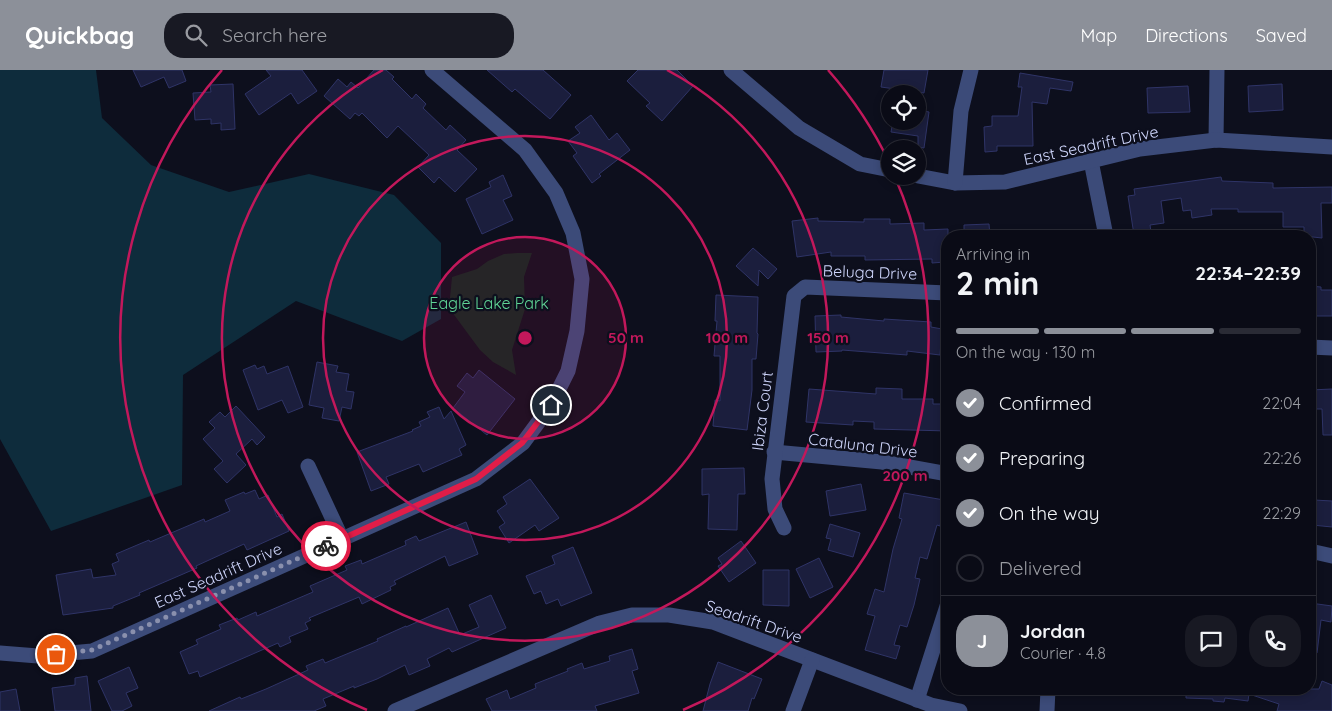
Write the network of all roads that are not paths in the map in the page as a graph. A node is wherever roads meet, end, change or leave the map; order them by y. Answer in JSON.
{"nodes":[{"id":1,"x":432,"y":70,"type":"edge"},
{"id":2,"x":730,"y":70,"type":"edge"},
{"id":3,"x":971,"y":70,"type":"edge"},
{"id":4,"x":1217,"y":70,"type":"edge"},
{"id":5,"x":1216,"y":140,"type":"junction"},
{"id":6,"x":1332,"y":147,"type":"edge"},
{"id":7,"x":1091,"y":160,"type":"junction"},
{"id":8,"x":881,"y":168,"type":"edge"},
{"id":9,"x":926,"y":178,"type":"edge"},
{"id":10,"x":955,"y":183,"type":"junction"},
{"id":11,"x":1105,"y":230,"type":"edge"},
{"id":12,"x":941,"y":293,"type":"edge"},
{"id":13,"x":794,"y":296,"type":"joint"},
{"id":14,"x":1316,"y":347,"type":"edge"},
{"id":15,"x":1332,"y":348,"type":"edge"},
{"id":16,"x":774,"y":452,"type":"junction"},
{"id":17,"x":308,"y":466,"type":"dead end"},
{"id":18,"x":941,"y":473,"type":"edge"},
{"id":19,"x":784,"y":528,"type":"dead end"},
{"id":20,"x":342,"y":539,"type":"junction"},
{"id":21,"x":1316,"y":552,"type":"edge"},
{"id":22,"x":1332,"y":556,"type":"edge"},
{"id":23,"x":941,"y":625,"type":"edge"},
{"id":24,"x":0,"y":653,"type":"edge"},
{"id":25,"x":812,"y":660,"type":"junction"},
{"id":26,"x":1048,"y":695,"type":"edge"},
{"id":27,"x":917,"y":700,"type":"junction"},
{"id":28,"x":395,"y":711,"type":"edge"},
{"id":29,"x":793,"y":711,"type":"edge"},
{"id":30,"x":960,"y":711,"type":"edge"},
{"id":31,"x":1047,"y":711,"type":"edge"}],
"edges":[{"from":1,"to":20,"type":"street","name":"East Seadrift Drive"},
{"from":2,"to":8,"type":"street"},
{"from":3,"to":10,"type":"street"},
{"from":4,"to":5,"type":"street"},
{"from":5,"to":6,"type":"street","name":"East Seadrift Drive"},
{"from":5,"to":7,"type":"street","name":"East Seadrift Drive"},
{"from":7,"to":10,"type":"street","name":"East Seadrift Drive"},
{"from":7,"to":11,"type":"street"},
{"from":9,"to":10,"type":"street","name":"East Seadrift Drive"},
{"from":12,"to":13,"type":"street","name":"Beluga Drive"},
{"from":13,"to":16,"type":"street","name":"Ibiza Court"},
{"from":14,"to":15,"type":"street"},
{"from":16,"to":18,"type":"street","name":"Cataluna Drive"},
{"from":16,"to":19,"type":"street","name":"Ibiza Court"},
{"from":17,"to":20,"type":"street"},
{"from":20,"to":24,"type":"street","name":"East Seadrift Drive"},
{"from":21,"to":22,"type":"street"},
{"from":23,"to":27,"type":"street"},
{"from":25,"to":27,"type":"street","name":"Seadrift Drive"},
{"from":25,"to":28,"type":"street","name":"Seadrift Drive"},
{"from":25,"to":29,"type":"street"},
{"from":26,"to":31,"type":"street"},
{"from":27,"to":30,"type":"street","name":"Seadrift Drive"}]}
